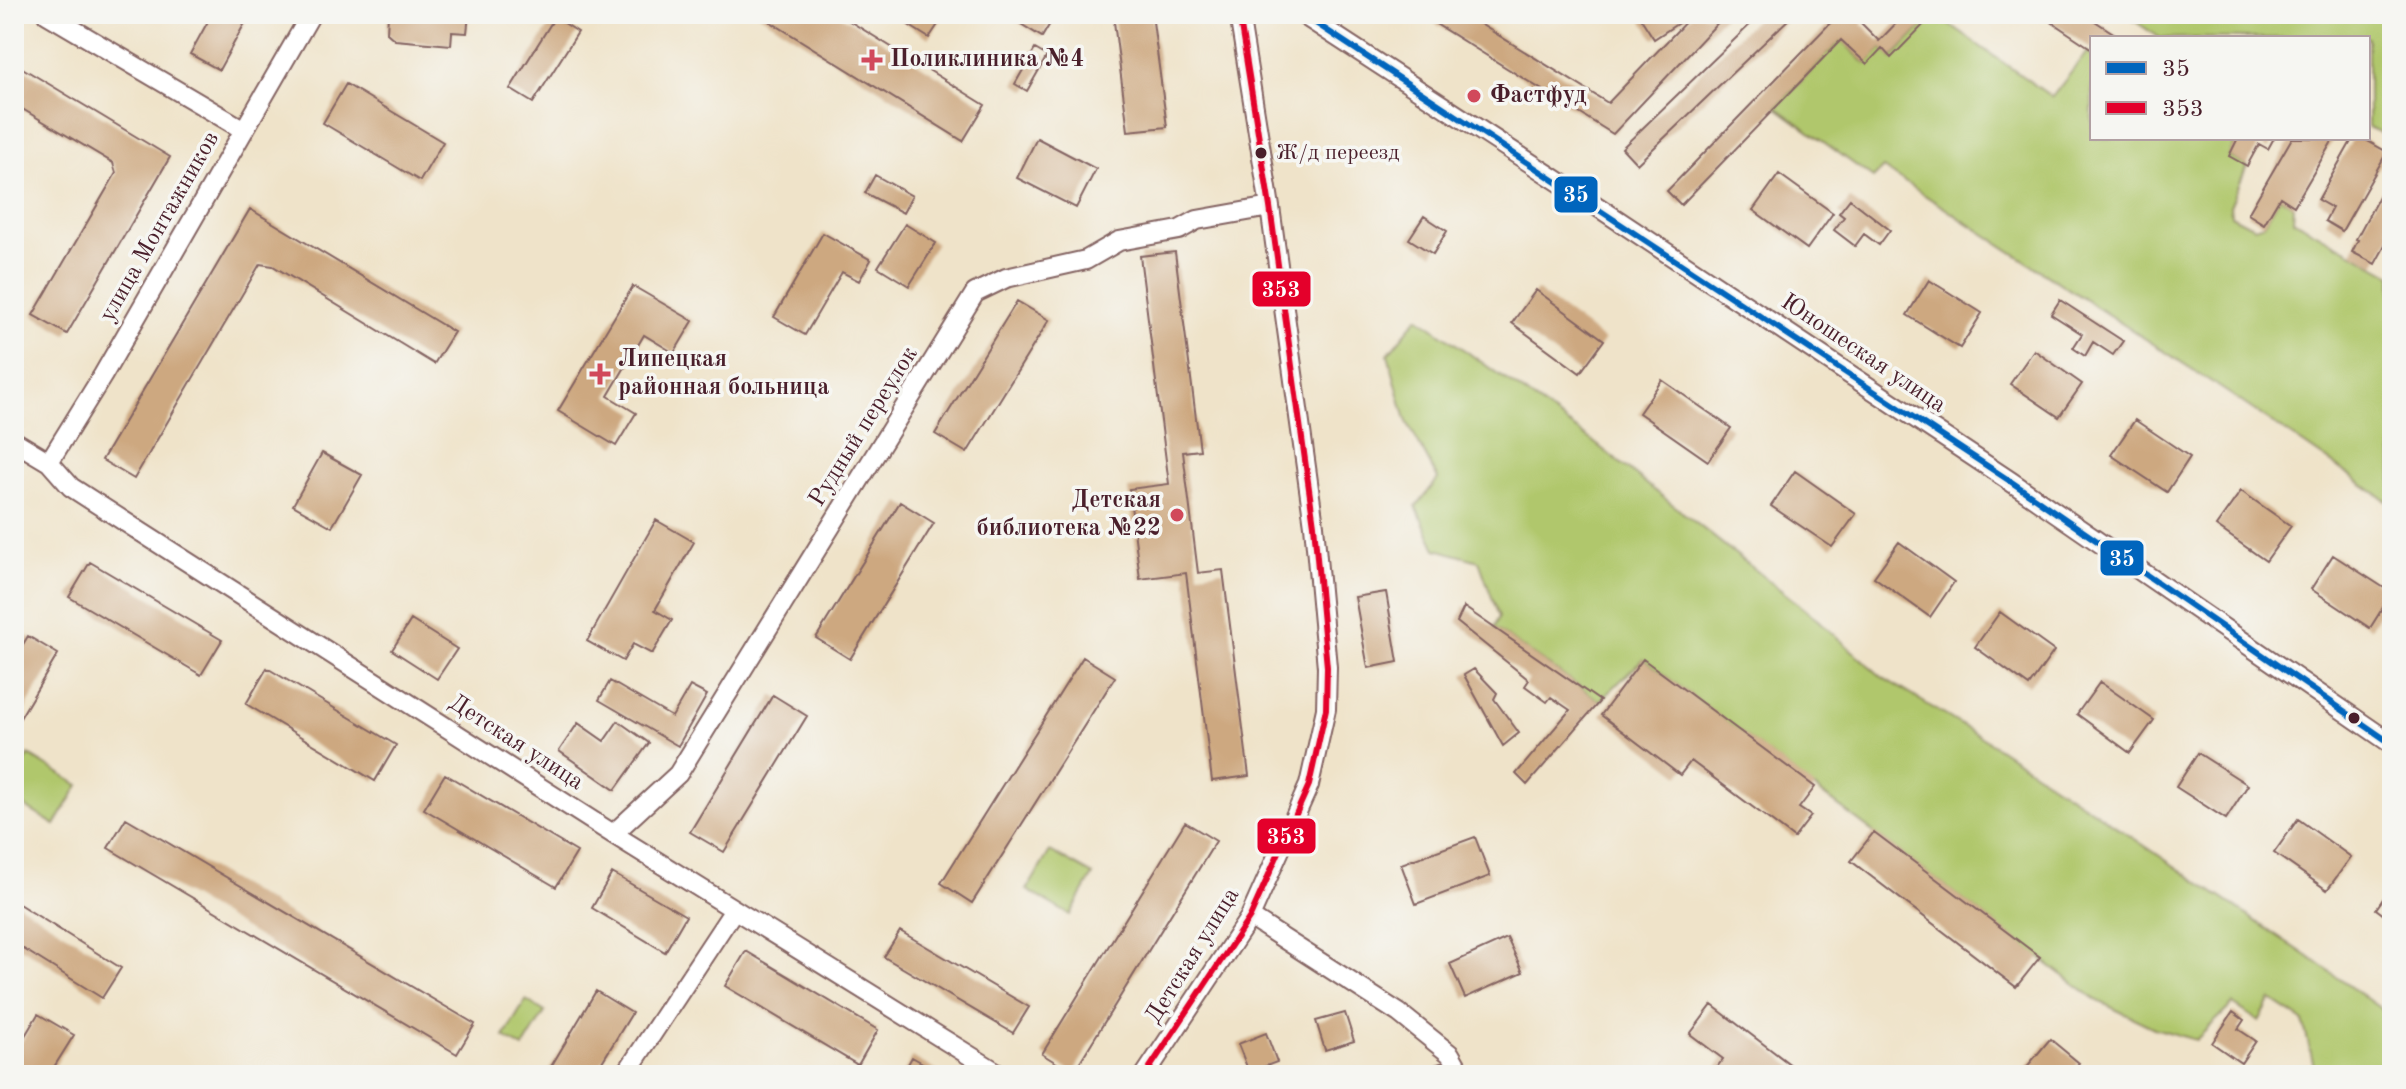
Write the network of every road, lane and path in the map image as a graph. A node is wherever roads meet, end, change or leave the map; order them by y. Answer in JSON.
{"nodes":[{"id":1,"x":47,"y":14,"type":"edge"},
{"id":2,"x":311,"y":14,"type":"edge"},
{"id":3,"x":1239,"y":14,"type":"edge"},
{"id":4,"x":1302,"y":14,"type":"edge"},
{"id":5,"x":244,"y":130,"type":"junction"},
{"id":6,"x":1270,"y":207,"type":"junction"},
{"id":7,"x":14,"y":441,"type":"edge"},
{"id":8,"x":49,"y":462,"type":"junction"},
{"id":9,"x":2392,"y":744,"type":"edge"},
{"id":10,"x":613,"y":834,"type":"junction"},
{"id":11,"x":734,"y":910,"type":"junction"},
{"id":12,"x":1250,"y":917,"type":"junction"},
{"id":13,"x":1460,"y":1072,"type":"edge"},
{"id":14,"x":625,"y":1075,"type":"edge"},
{"id":15,"x":1001,"y":1075,"type":"edge"},
{"id":16,"x":1145,"y":1075,"type":"edge"},
{"id":17,"x":1436,"y":1075,"type":"edge"}],
"edges":[{"from":1,"to":5,"type":"street"},
{"from":2,"to":5,"type":"street","name":"улица Монтажников"},
{"from":3,"to":6,"type":"street"},
{"from":4,"to":9,"type":"street","name":"Юношеская улица"},
{"from":5,"to":8,"type":"street","name":"улица Монтажников"},
{"from":6,"to":10,"type":"street","name":"Рудный переулок"},
{"from":6,"to":12,"type":"street","name":"Детская улица"},
{"from":7,"to":8,"type":"street","name":"Детская улица"},
{"from":8,"to":10,"type":"street","name":"Детская улица"},
{"from":10,"to":11,"type":"street","name":"Детская улица"},
{"from":11,"to":14,"type":"street"},
{"from":11,"to":15,"type":"street","name":"Детская улица"},
{"from":12,"to":13,"type":"street"},
{"from":12,"to":16,"type":"street","name":"Детская улица"},
{"from":13,"to":17,"type":"street"}]}
